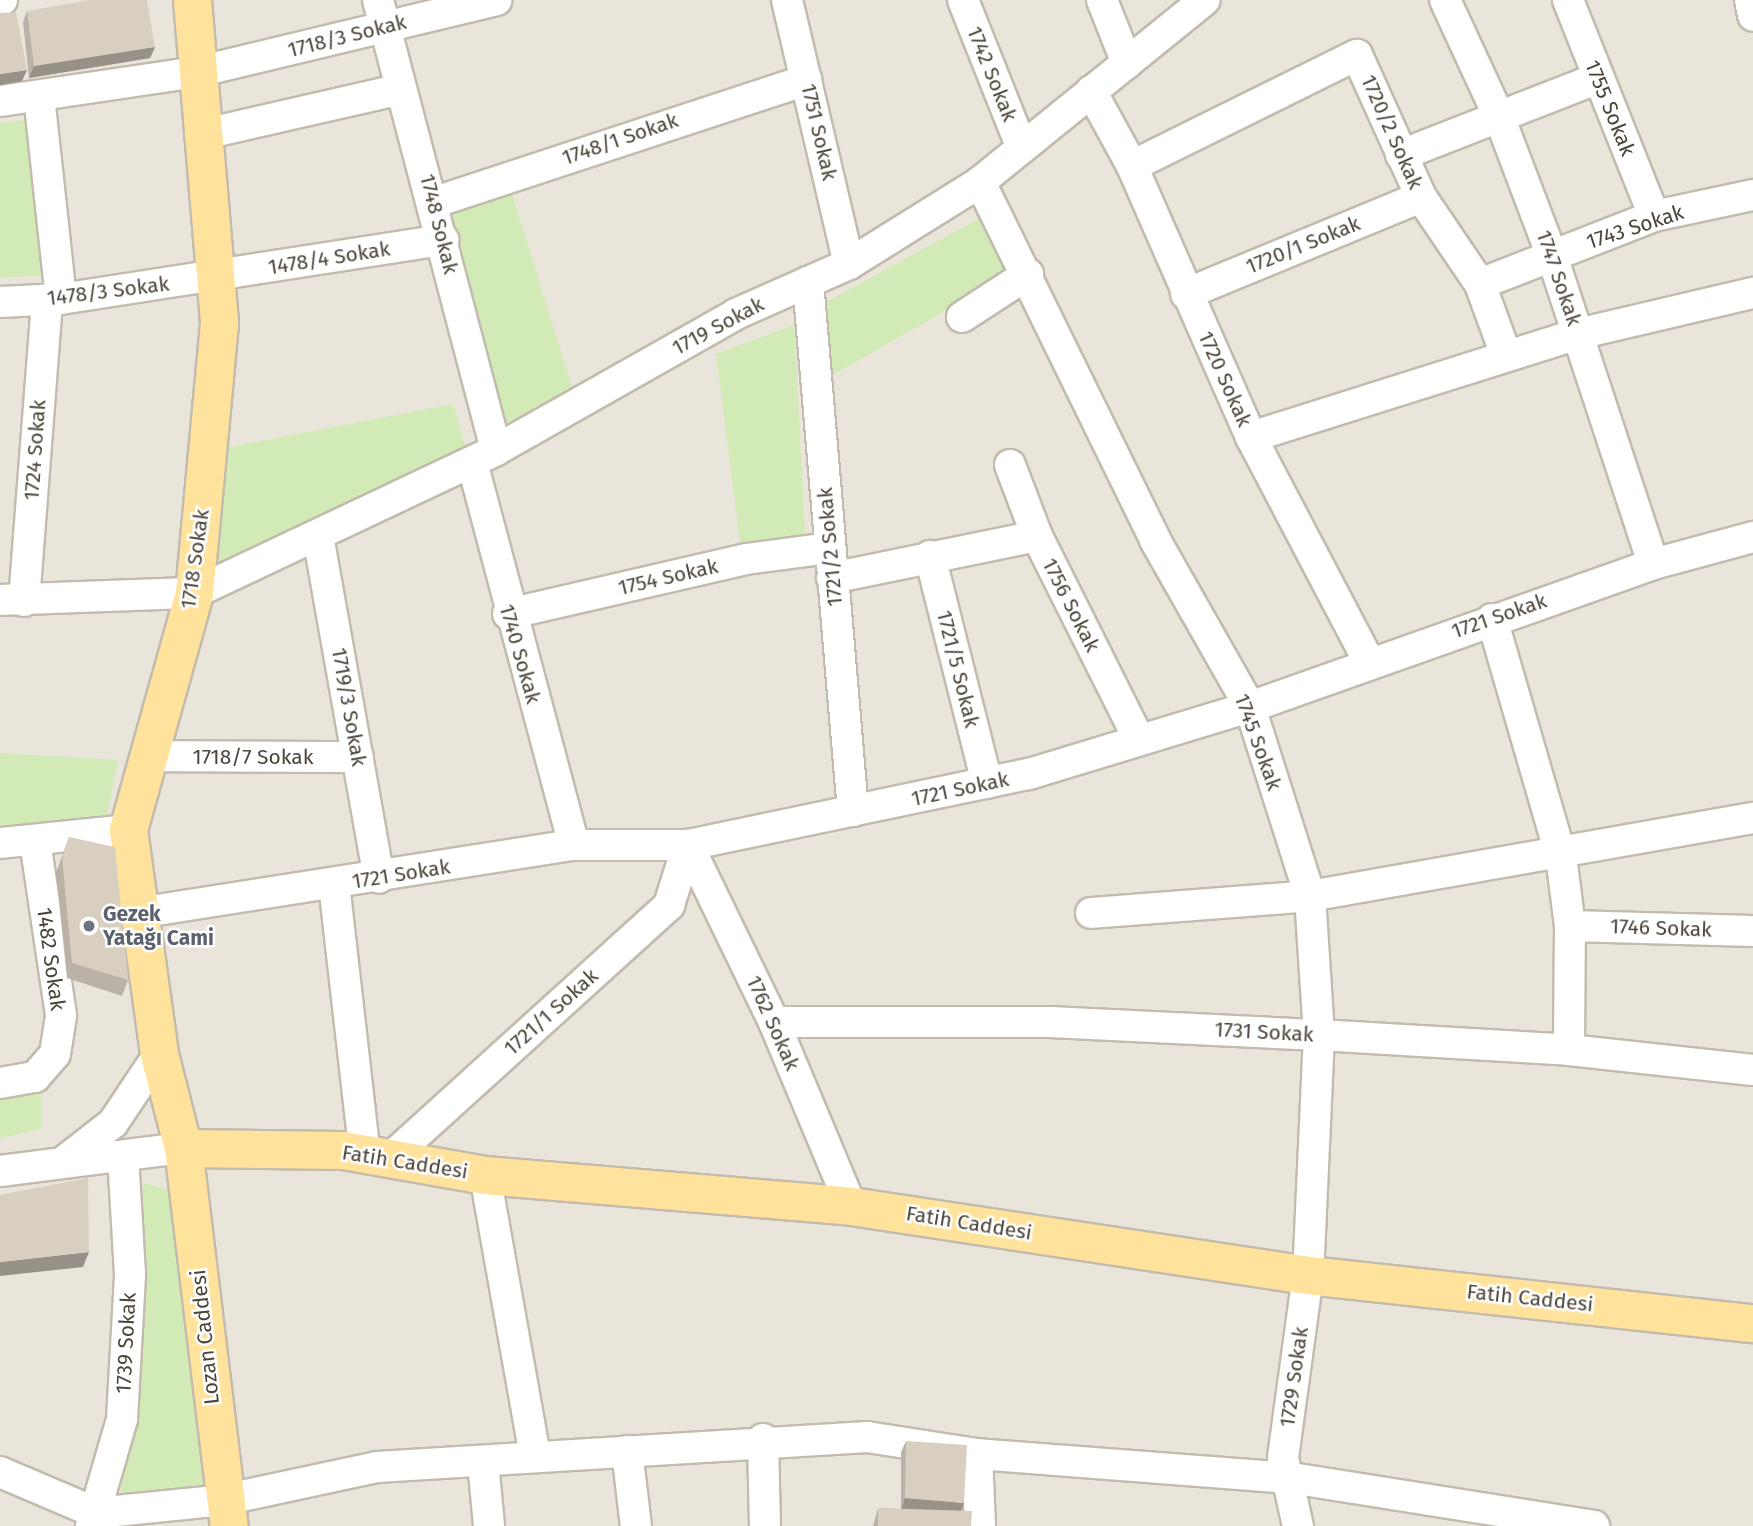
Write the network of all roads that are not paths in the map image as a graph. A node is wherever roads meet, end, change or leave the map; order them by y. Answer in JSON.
{"nodes":[{"id":1,"x":192,"y":0,"type":"edge"},
{"id":2,"x":496,"y":0,"type":"edge"},
{"id":3,"x":786,"y":0,"type":"edge"},
{"id":4,"x":963,"y":0,"type":"edge"},
{"id":5,"x":1102,"y":0,"type":"edge"},
{"id":6,"x":1205,"y":0,"type":"edge"},
{"id":7,"x":1445,"y":0,"type":"edge"},
{"id":8,"x":1568,"y":0,"type":"edge"},
{"id":9,"x":1750,"y":0,"type":"edge"},
{"id":10,"x":380,"y":13,"type":"edge"},
{"id":11,"x":1753,"y":16,"type":"edge"},
{"id":12,"x":1127,"y":63,"type":"junction"},
{"id":13,"x":197,"y":72,"type":"junction"},
{"id":14,"x":1598,"y":78,"type":"junction"},
{"id":15,"x":807,"y":80,"type":"junction"},
{"id":16,"x":401,"y":89,"type":"junction"},
{"id":17,"x":1091,"y":91,"type":"junction"},
{"id":18,"x":39,"y":96,"type":"junction"},
{"id":19,"x":0,"y":101,"type":"edge"},
{"id":20,"x":1500,"y":119,"type":"junction"},
{"id":21,"x":200,"y":135,"type":"junction"},
{"id":22,"x":1022,"y":148,"type":"junction"},
{"id":23,"x":1401,"y":155,"type":"junction"},
{"id":24,"x":1132,"y":166,"type":"junction"},
{"id":25,"x":980,"y":182,"type":"junction"},
{"id":26,"x":1753,"y":195,"type":"edge"},
{"id":27,"x":1420,"y":197,"type":"junction"},
{"id":28,"x":435,"y":202,"type":"junction"},
{"id":29,"x":1654,"y":216,"type":"junction"},
{"id":30,"x":443,"y":240,"type":"junction"},
{"id":31,"x":1552,"y":256,"type":"junction"},
{"id":32,"x":849,"y":264,"type":"junction"},
{"id":33,"x":1028,"y":274,"type":"junction"},
{"id":34,"x":215,"y":277,"type":"junction"},
{"id":35,"x":808,"y":282,"type":"junction"},
{"id":36,"x":1480,"y":284,"type":"junction"},
{"id":37,"x":1753,"y":293,"type":"edge"},
{"id":38,"x":1186,"y":294,"type":"junction"},
{"id":39,"x":54,"y":299,"type":"junction"},
{"id":40,"x":0,"y":302,"type":"edge"},
{"id":41,"x":962,"y":317,"type":"dead end"},
{"id":42,"x":1578,"y":334,"type":"junction"},
{"id":43,"x":1506,"y":355,"type":"junction"},
{"id":44,"x":1251,"y":437,"type":"junction"},
{"id":45,"x":484,"y":456,"type":"junction"},
{"id":46,"x":1010,"y":466,"type":"dead end"},
{"id":47,"x":318,"y":536,"type":"junction"},
{"id":48,"x":1037,"y":536,"type":"junction"},
{"id":49,"x":1753,"y":537,"type":"edge"},
{"id":50,"x":830,"y":548,"type":"junction"},
{"id":51,"x":930,"y":556,"type":"junction"},
{"id":52,"x":1653,"y":564,"type":"junction"},
{"id":53,"x":832,"y":578,"type":"junction"},
{"id":54,"x":194,"y":593,"type":"junction"},
{"id":55,"x":12,"y":600,"type":"edge"},
{"id":56,"x":508,"y":614,"type":"junction"},
{"id":57,"x":1492,"y":619,"type":"junction"},
{"id":58,"x":1369,"y":662,"type":"junction"},
{"id":59,"x":1250,"y":707,"type":"junction"},
{"id":60,"x":1139,"y":740,"type":"junction"},
{"id":61,"x":149,"y":756,"type":"junction"},
{"id":62,"x":358,"y":757,"type":"junction"},
{"id":63,"x":987,"y":783,"type":"junction"},
{"id":64,"x":853,"y":811,"type":"junction"},
{"id":65,"x":1753,"y":818,"type":"edge"},
{"id":66,"x":128,"y":830,"type":"junction"},
{"id":67,"x":35,"y":840,"type":"junction"},
{"id":68,"x":0,"y":843,"type":"edge"},
{"id":69,"x":574,"y":845,"type":"junction"},
{"id":70,"x":688,"y":845,"type":"junction"},
{"id":71,"x":1561,"y":856,"type":"junction"},
{"id":72,"x":379,"y":878,"type":"junction"},
{"id":73,"x":334,"y":884,"type":"junction"},
{"id":74,"x":1310,"y":896,"type":"junction"},
{"id":75,"x":138,"y":913,"type":"junction"},
{"id":76,"x":1091,"y":913,"type":"dead end"},
{"id":77,"x":1570,"y":926,"type":"junction"},
{"id":78,"x":1753,"y":931,"type":"edge"},
{"id":79,"x":774,"y":1022,"type":"junction"},
{"id":80,"x":1319,"y":1035,"type":"junction"},
{"id":81,"x":1569,"y":1050,"type":"junction"},
{"id":82,"x":159,"y":1054,"type":"junction"},
{"id":83,"x":1753,"y":1070,"type":"edge"},
{"id":84,"x":0,"y":1083,"type":"edge"},
{"id":85,"x":183,"y":1148,"type":"junction"},
{"id":86,"x":123,"y":1156,"type":"junction"},
{"id":87,"x":376,"y":1158,"type":"junction"},
{"id":88,"x":60,"y":1164,"type":"junction"},
{"id":89,"x":0,"y":1171,"type":"edge"},
{"id":90,"x":485,"y":1175,"type":"junction"},
{"id":91,"x":851,"y":1206,"type":"junction"},
{"id":92,"x":1308,"y":1275,"type":"junction"},
{"id":93,"x":1753,"y":1323,"type":"edge"},
{"id":94,"x":764,"y":1439,"type":"junction"},
{"id":95,"x":627,"y":1451,"type":"junction"},
{"id":96,"x":977,"y":1454,"type":"junction"},
{"id":97,"x":535,"y":1456,"type":"junction"},
{"id":98,"x":483,"y":1462,"type":"junction"},
{"id":99,"x":0,"y":1472,"type":"edge"},
{"id":100,"x":1291,"y":1478,"type":"junction"},
{"id":101,"x":226,"y":1513,"type":"edge"},
{"id":102,"x":93,"y":1519,"type":"edge"},
{"id":103,"x":1535,"y":1523,"type":"edge"},
{"id":104,"x":489,"y":1526,"type":"edge"},
{"id":105,"x":636,"y":1526,"type":"edge"},
{"id":106,"x":765,"y":1526,"type":"edge"},
{"id":107,"x":980,"y":1526,"type":"edge"},
{"id":108,"x":1298,"y":1526,"type":"edge"},
{"id":109,"x":1594,"y":1526,"type":"edge"}],
"edges":[{"from":1,"to":13,"type":"main road","name":"1718 Sokak"},
{"from":2,"to":10,"type":"street","name":"1718/3 Sokak"},
{"from":3,"to":15,"type":"street","name":"1751 Sokak"},
{"from":4,"to":22,"type":"street","name":"1742 Sokak"},
{"from":5,"to":12,"type":"street"},
{"from":6,"to":12,"type":"street","name":"1719 Sokak"},
{"from":7,"to":20,"type":"street","name":"1747 Sokak"},
{"from":8,"to":14,"type":"street","name":"1755 Sokak"},
{"from":9,"to":11,"type":"street"},
{"from":10,"to":13,"type":"street","name":"1718/3 Sokak"},
{"from":10,"to":16,"type":"street","name":"1748 Sokak"},
{"from":12,"to":17,"type":"street","name":"1719 Sokak"},
{"from":13,"to":18,"type":"street","name":"1718/3 Sokak"},
{"from":13,"to":21,"type":"main road","name":"1718 Sokak"},
{"from":14,"to":20,"type":"street"},
{"from":14,"to":29,"type":"street","name":"1755 Sokak"},
{"from":15,"to":28,"type":"street","name":"1748/1 Sokak"},
{"from":15,"to":32,"type":"street","name":"1751 Sokak"},
{"from":16,"to":21,"type":"street"},
{"from":16,"to":28,"type":"street","name":"1748 Sokak"},
{"from":17,"to":22,"type":"street","name":"1719 Sokak"},
{"from":17,"to":24,"type":"street","name":"1720 Sokak"},
{"from":18,"to":19,"type":"street","name":"1718/3 Sokak"},
{"from":18,"to":39,"type":"street","name":"1724 Sokak"},
{"from":20,"to":23,"type":"street"},
{"from":20,"to":31,"type":"street","name":"1747 Sokak"},
{"from":21,"to":34,"type":"main road","name":"1718 Sokak"},
{"from":22,"to":25,"type":"street","name":"1719 Sokak"},
{"from":23,"to":24,"type":"street","name":"1720/2 Sokak"},
{"from":23,"to":27,"type":"street","name":"1720/2 Sokak"},
{"from":24,"to":38,"type":"street","name":"1720 Sokak"},
{"from":25,"to":32,"type":"street","name":"1719 Sokak"},
{"from":25,"to":33,"type":"street","name":"1745 Sokak"},
{"from":26,"to":29,"type":"street","name":"1743 Sokak"},
{"from":27,"to":36,"type":"street","name":"1720/2 Sokak"},
{"from":27,"to":38,"type":"street","name":"1720/1 Sokak"},
{"from":28,"to":30,"type":"street","name":"1748 Sokak"},
{"from":29,"to":31,"type":"street","name":"1743 Sokak"},
{"from":30,"to":34,"type":"street","name":"1478/4 Sokak"},
{"from":30,"to":45,"type":"street","name":"1748 Sokak"},
{"from":31,"to":36,"type":"street","name":"1743 Sokak"},
{"from":31,"to":42,"type":"street","name":"1747 Sokak"},
{"from":32,"to":35,"type":"street","name":"1719 Sokak"},
{"from":33,"to":41,"type":"street"},
{"from":33,"to":59,"type":"street","name":"1745 Sokak"},
{"from":34,"to":39,"type":"street","name":"1478/3 Sokak"},
{"from":34,"to":54,"type":"main road","name":"1718 Sokak"},
{"from":35,"to":45,"type":"street","name":"1719 Sokak"},
{"from":35,"to":50,"type":"street","name":"1721/2 Sokak"},
{"from":36,"to":43,"type":"street","name":"1720/2 Sokak"},
{"from":37,"to":42,"type":"street"},
{"from":38,"to":44,"type":"street","name":"1720 Sokak"},
{"from":39,"to":40,"type":"street","name":"1478/3 Sokak"},
{"from":39,"to":55,"type":"street","name":"1724 Sokak"},
{"from":42,"to":43,"type":"street"},
{"from":42,"to":52,"type":"street","name":"1747 Sokak"},
{"from":43,"to":44,"type":"street"},
{"from":44,"to":58,"type":"street","name":"1720 Sokak"},
{"from":45,"to":47,"type":"street","name":"1719 Sokak"},
{"from":45,"to":56,"type":"street","name":"1740 Sokak"},
{"from":46,"to":48,"type":"street","name":"1756 Sokak"},
{"from":47,"to":54,"type":"street","name":"1719 Sokak"},
{"from":47,"to":62,"type":"street","name":"1719/3 Sokak"},
{"from":48,"to":51,"type":"street"},
{"from":48,"to":60,"type":"street","name":"1756 Sokak"},
{"from":49,"to":52,"type":"street","name":"1721 Sokak"},
{"from":50,"to":53,"type":"street","name":"1721/2 Sokak"},
{"from":50,"to":56,"type":"street","name":"1754 Sokak"},
{"from":51,"to":53,"type":"street"},
{"from":51,"to":63,"type":"street","name":"1721/5 Sokak"},
{"from":52,"to":57,"type":"street","name":"1721 Sokak"},
{"from":53,"to":64,"type":"street","name":"1721/2 Sokak"},
{"from":54,"to":55,"type":"street"},
{"from":54,"to":61,"type":"main road","name":"1718 Sokak"},
{"from":56,"to":69,"type":"street","name":"1740 Sokak"},
{"from":57,"to":58,"type":"street","name":"1721 Sokak"},
{"from":57,"to":71,"type":"street"},
{"from":58,"to":59,"type":"street","name":"1721 Sokak"},
{"from":59,"to":60,"type":"street","name":"1721 Sokak"},
{"from":59,"to":74,"type":"street","name":"1745 Sokak"},
{"from":60,"to":63,"type":"street","name":"1721 Sokak"},
{"from":61,"to":62,"type":"street","name":"1718/7 Sokak"},
{"from":61,"to":66,"type":"main road","name":"1718 Sokak"},
{"from":62,"to":72,"type":"street","name":"1719/3 Sokak"},
{"from":63,"to":64,"type":"street","name":"1721 Sokak"},
{"from":64,"to":70,"type":"street","name":"1721 Sokak"},
{"from":65,"to":71,"type":"street"},
{"from":66,"to":67,"type":"street"},
{"from":66,"to":75,"type":"main road","name":"1718 Sokak"},
{"from":67,"to":68,"type":"street"},
{"from":67,"to":84,"type":"street","name":"1482 Sokak"},
{"from":69,"to":70,"type":"street","name":"1721 Sokak"},
{"from":69,"to":72,"type":"street","name":"1721 Sokak"},
{"from":70,"to":79,"type":"street","name":"1762 Sokak"},
{"from":70,"to":87,"type":"street","name":"1721/1 Sokak"},
{"from":71,"to":74,"type":"street"},
{"from":71,"to":77,"type":"street"},
{"from":72,"to":73,"type":"street","name":"1721 Sokak"},
{"from":73,"to":75,"type":"street","name":"1721 Sokak"},
{"from":73,"to":87,"type":"street"},
{"from":74,"to":76,"type":"street"},
{"from":74,"to":80,"type":"street","name":"1745 Sokak"},
{"from":75,"to":82,"type":"main road","name":"1718 Sokak"},
{"from":77,"to":78,"type":"street","name":"1746 Sokak"},
{"from":77,"to":81,"type":"street"},
{"from":79,"to":80,"type":"street","name":"1731 Sokak"},
{"from":79,"to":91,"type":"street","name":"1762 Sokak"},
{"from":80,"to":81,"type":"street","name":"1731 Sokak"},
{"from":80,"to":92,"type":"street","name":"1745 Sokak"},
{"from":81,"to":83,"type":"street","name":"1731 Sokak"},
{"from":82,"to":85,"type":"main road","name":"1718 Sokak"},
{"from":82,"to":88,"type":"street"},
{"from":85,"to":86,"type":"street"},
{"from":85,"to":87,"type":"main road","name":"Fatih Caddesi"},
{"from":85,"to":101,"type":"main road","name":"Lozan Caddesi"},
{"from":86,"to":88,"type":"street"},
{"from":86,"to":102,"type":"street","name":"1739 Sokak"},
{"from":87,"to":90,"type":"main road","name":"Fatih Caddesi"},
{"from":88,"to":89,"type":"street"},
{"from":90,"to":91,"type":"main road","name":"Fatih Caddesi"},
{"from":90,"to":97,"type":"street"},
{"from":91,"to":92,"type":"main road","name":"Fatih Caddesi"},
{"from":92,"to":93,"type":"main road","name":"Fatih Caddesi"},
{"from":92,"to":100,"type":"street","name":"1729 Sokak"},
{"from":94,"to":95,"type":"street"},
{"from":94,"to":96,"type":"street"},
{"from":94,"to":106,"type":"street"},
{"from":95,"to":97,"type":"street"},
{"from":95,"to":105,"type":"street"},
{"from":96,"to":100,"type":"street"},
{"from":96,"to":107,"type":"street"},
{"from":97,"to":98,"type":"street"},
{"from":98,"to":101,"type":"street"},
{"from":98,"to":104,"type":"street"},
{"from":99,"to":102,"type":"street"},
{"from":100,"to":103,"type":"street"},
{"from":100,"to":108,"type":"street","name":"1729 Sokak"},
{"from":101,"to":102,"type":"street"},
{"from":103,"to":109,"type":"street"}]}
